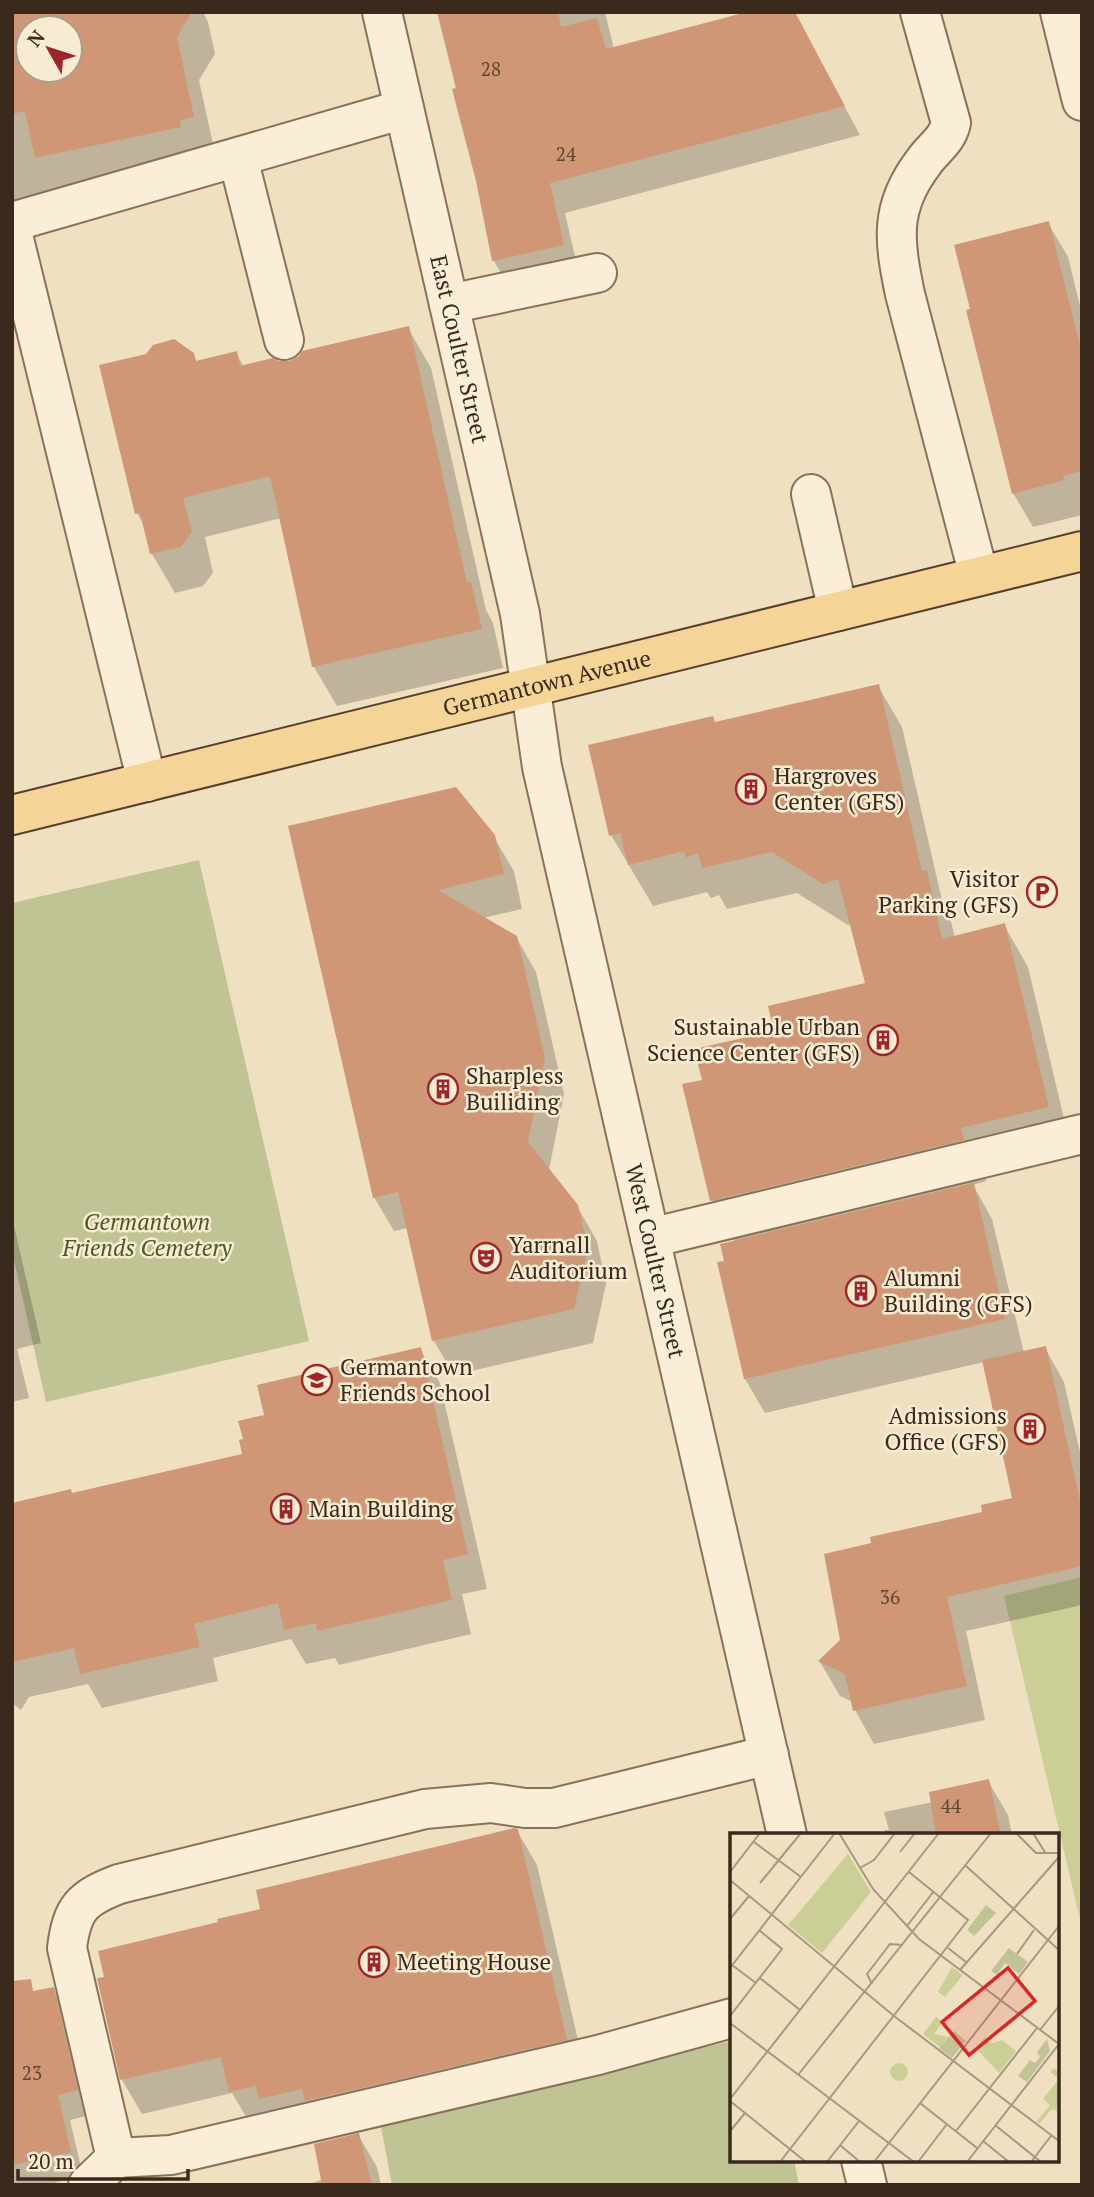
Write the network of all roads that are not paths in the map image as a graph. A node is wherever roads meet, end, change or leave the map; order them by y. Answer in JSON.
{"nodes":[{"id":1,"x":382,"y":12,"type":"edge"},
{"id":2,"x":920,"y":12,"type":"edge"},
{"id":3,"x":1060,"y":12,"type":"edge"},
{"id":4,"x":1082,"y":101,"type":"edge"},
{"id":5,"x":404,"y":109,"type":"junction"},
{"id":6,"x":238,"y":158,"type":"junction"},
{"id":7,"x":12,"y":222,"type":"edge"},
{"id":8,"x":12,"y":231,"type":"edge"},
{"id":9,"x":597,"y":273,"type":"dead end"},
{"id":10,"x":449,"y":304,"type":"junction"},
{"id":11,"x":284,"y":340,"type":"dead end"},
{"id":12,"x":811,"y":494,"type":"dead end"},
{"id":13,"x":1082,"y":551,"type":"edge"},
{"id":14,"x":979,"y":576,"type":"junction"},
{"id":15,"x":838,"y":611,"type":"junction"},
{"id":16,"x":530,"y":687,"type":"junction"},
{"id":17,"x":147,"y":782,"type":"junction"},
{"id":18,"x":12,"y":815,"type":"edge"},
{"id":19,"x":1082,"y":1134,"type":"edge"},
{"id":20,"x":650,"y":1238,"type":"junction"},
{"id":21,"x":769,"y":1755,"type":"junction"},
{"id":22,"x":787,"y":1833,"type":"edge"},
{"id":23,"x":730,"y":2019,"type":"edge"},
{"id":24,"x":116,"y":2158,"type":"junction"},
{"id":25,"x":862,"y":2162,"type":"edge"},
{"id":26,"x":88,"y":2185,"type":"edge"},
{"id":27,"x":867,"y":2185,"type":"edge"}],
"edges":[{"from":1,"to":5,"type":"street","name":"East Coulter Street"},
{"from":2,"to":14,"type":"street"},
{"from":3,"to":4,"type":"street"},
{"from":5,"to":6,"type":"street"},
{"from":5,"to":10,"type":"street","name":"East Coulter Street"},
{"from":6,"to":7,"type":"street"},
{"from":6,"to":11,"type":"street"},
{"from":8,"to":17,"type":"street"},
{"from":9,"to":10,"type":"street"},
{"from":10,"to":16,"type":"street","name":"East Coulter Street"},
{"from":12,"to":15,"type":"street"},
{"from":13,"to":14,"type":"main road","name":"Germantown Avenue"},
{"from":14,"to":15,"type":"main road","name":"Germantown Avenue"},
{"from":15,"to":16,"type":"main road","name":"Germantown Avenue"},
{"from":16,"to":17,"type":"main road","name":"Germantown Avenue"},
{"from":16,"to":20,"type":"street","name":"West Coulter Street"},
{"from":17,"to":18,"type":"main road","name":"Germantown Avenue"},
{"from":19,"to":20,"type":"street"},
{"from":20,"to":21,"type":"street","name":"West Coulter Street"},
{"from":21,"to":22,"type":"street","name":"West Coulter Street"},
{"from":21,"to":24,"type":"street"},
{"from":23,"to":24,"type":"street"},
{"from":24,"to":26,"type":"street"},
{"from":25,"to":27,"type":"street"}]}
